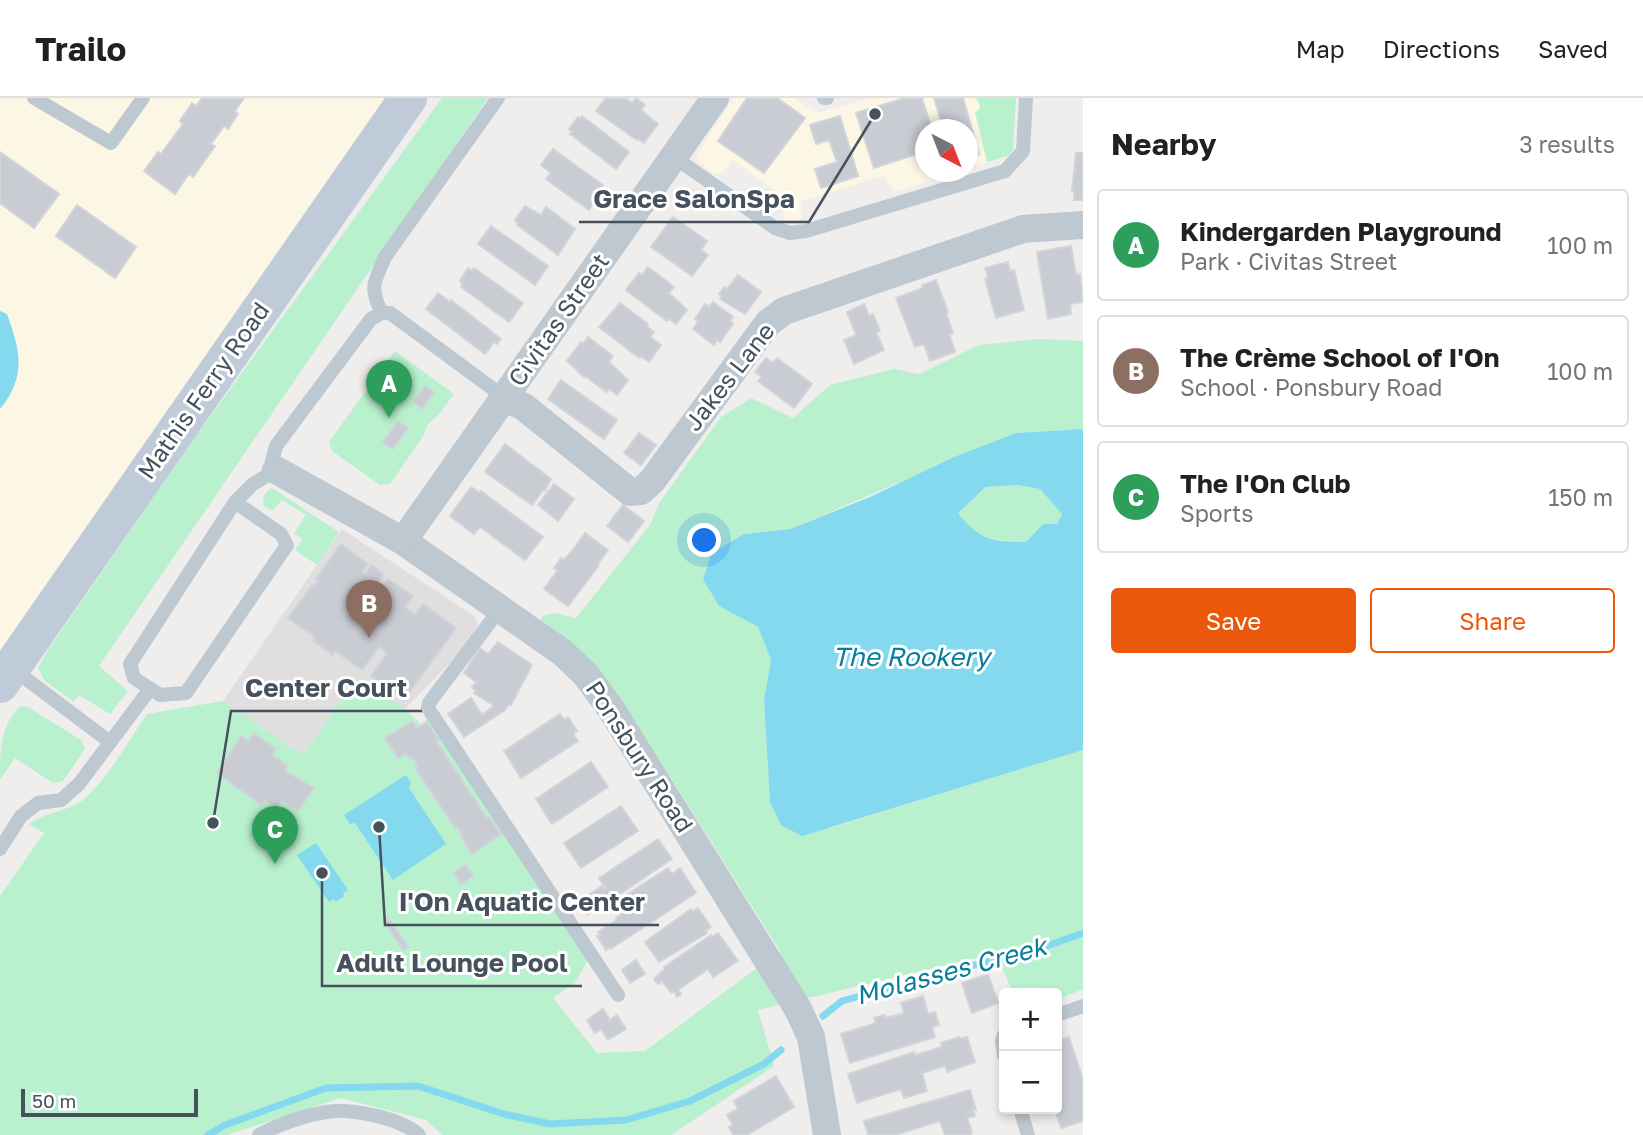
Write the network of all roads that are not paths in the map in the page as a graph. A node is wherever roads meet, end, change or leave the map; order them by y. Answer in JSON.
{"nodes":[{"id":1,"x":34,"y":98,"type":"edge"},
{"id":2,"x":143,"y":98,"type":"edge"},
{"id":3,"x":408,"y":98,"type":"edge"},
{"id":4,"x":498,"y":98,"type":"edge"},
{"id":5,"x":715,"y":98,"type":"edge"},
{"id":6,"x":1026,"y":98,"type":"edge"},
{"id":7,"x":674,"y":158,"type":"junction"},
{"id":8,"x":1083,"y":225,"type":"edge"},
{"id":9,"x":382,"y":313,"type":"junction"},
{"id":10,"x":504,"y":397,"type":"junction"},
{"id":11,"x":276,"y":470,"type":"junction"},
{"id":12,"x":235,"y":502,"type":"junction"},
{"id":13,"x":403,"y":541,"type":"junction"},
{"id":14,"x":500,"y":610,"type":"junction"},
{"id":15,"x":6,"y":676,"type":"edge"},
{"id":16,"x":150,"y":688,"type":"junction"},
{"id":17,"x":110,"y":742,"type":"junction"},
{"id":18,"x":0,"y":849,"type":"edge"},
{"id":19,"x":618,"y":995,"type":"dead end"},
{"id":20,"x":1083,"y":1006,"type":"edge"},
{"id":21,"x":1062,"y":1013,"type":"edge"},
{"id":22,"x":1022,"y":1114,"type":"edge"},
{"id":23,"x":259,"y":1135,"type":"edge"},
{"id":24,"x":419,"y":1135,"type":"edge"},
{"id":25,"x":827,"y":1135,"type":"edge"},
{"id":26,"x":1028,"y":1135,"type":"edge"}],
"edges":[{"from":1,"to":2,"type":"lane"},
{"from":3,"to":15,"type":"main road","name":"Mathis Ferry Road"},
{"from":4,"to":9,"type":"lane"},
{"from":5,"to":7,"type":"street","name":"Civitas Street"},
{"from":6,"to":7,"type":"lane"},
{"from":7,"to":10,"type":"street","name":"Civitas Street"},
{"from":8,"to":10,"type":"street","name":"Jakes Lane"},
{"from":9,"to":10,"type":"lane"},
{"from":9,"to":11,"type":"lane"},
{"from":10,"to":13,"type":"street","name":"Civitas Street"},
{"from":11,"to":12,"type":"lane"},
{"from":11,"to":13,"type":"street","name":"Ponsbury Road"},
{"from":12,"to":16,"type":"lane"},
{"from":12,"to":16,"type":"lane"},
{"from":13,"to":14,"type":"street","name":"Ponsbury Road"},
{"from":14,"to":19,"type":"lane"},
{"from":14,"to":25,"type":"street","name":"Ponsbury Road"},
{"from":15,"to":17,"type":"lane"},
{"from":16,"to":17,"type":"lane"},
{"from":17,"to":18,"type":"lane"},
{"from":20,"to":21,"type":"lane"},
{"from":22,"to":26,"type":"lane"},
{"from":23,"to":24,"type":"lane"}]}
